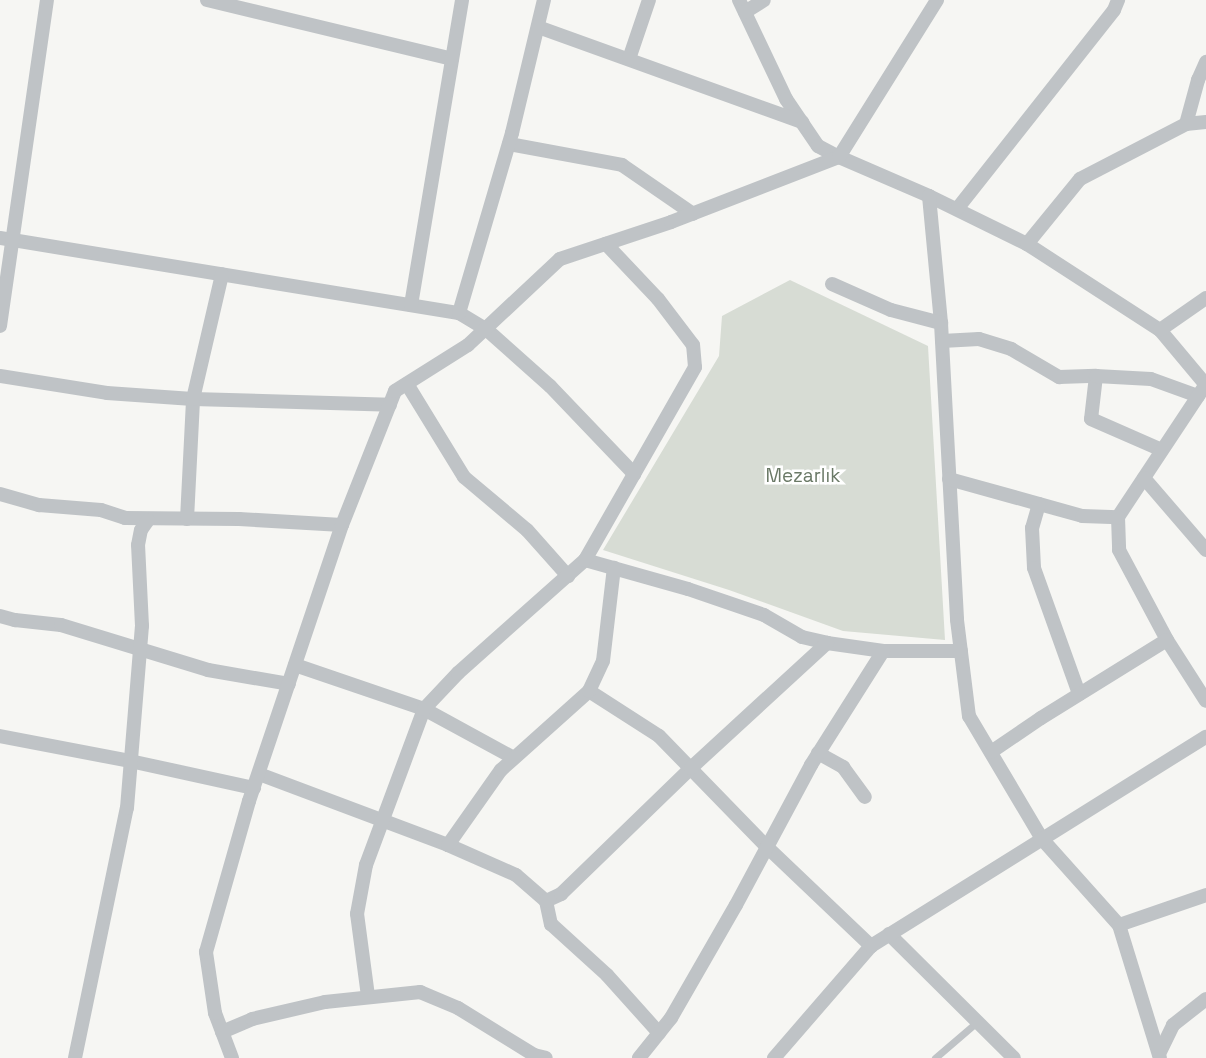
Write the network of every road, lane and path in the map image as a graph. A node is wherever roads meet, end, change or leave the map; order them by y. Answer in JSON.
{"nodes":[{"id":1,"x":47,"y":0,"type":"edge"},
{"id":2,"x":207,"y":0,"type":"edge"},
{"id":3,"x":462,"y":0,"type":"edge"},
{"id":4,"x":544,"y":0,"type":"edge"},
{"id":5,"x":649,"y":0,"type":"edge"},
{"id":6,"x":764,"y":0,"type":"edge"},
{"id":7,"x":937,"y":0,"type":"edge"},
{"id":8,"x":1118,"y":0,"type":"edge"},
{"id":9,"x":742,"y":6,"type":"edge"},
{"id":10,"x":538,"y":27,"type":"junction"},
{"id":11,"x":452,"y":59,"type":"junction"},
{"id":12,"x":629,"y":59,"type":"junction"},
{"id":13,"x":1206,"y":62,"type":"edge"},
{"id":14,"x":802,"y":122,"type":"junction"},
{"id":15,"x":1206,"y":122,"type":"edge"},
{"id":16,"x":1186,"y":124,"type":"junction"},
{"id":17,"x":508,"y":144,"type":"junction"},
{"id":18,"x":839,"y":157,"type":"junction"},
{"id":19,"x":929,"y":196,"type":"junction"},
{"id":20,"x":957,"y":210,"type":"junction"},
{"id":21,"x":693,"y":214,"type":"junction"},
{"id":22,"x":6,"y":239,"type":"edge"},
{"id":23,"x":606,"y":244,"type":"junction"},
{"id":24,"x":1027,"y":244,"type":"junction"},
{"id":25,"x":222,"y":274,"type":"junction"},
{"id":26,"x":832,"y":284,"type":"dead end"},
{"id":27,"x":1206,"y":298,"type":"edge"},
{"id":28,"x":411,"y":305,"type":"junction"},
{"id":29,"x":459,"y":313,"type":"junction"},
{"id":30,"x":941,"y":323,"type":"junction"},
{"id":31,"x":0,"y":326,"type":"edge"},
{"id":32,"x":486,"y":329,"type":"junction"},
{"id":33,"x":1160,"y":330,"type":"junction"},
{"id":34,"x":942,"y":341,"type":"junction"},
{"id":35,"x":0,"y":376,"type":"edge"},
{"id":36,"x":1096,"y":376,"type":"junction"},
{"id":37,"x":407,"y":384,"type":"junction"},
{"id":38,"x":1203,"y":388,"type":"edge"},
{"id":39,"x":193,"y":399,"type":"junction"},
{"id":40,"x":390,"y":405,"type":"junction"},
{"id":41,"x":1162,"y":450,"type":"junction"},
{"id":42,"x":634,"y":474,"type":"junction"},
{"id":43,"x":1144,"y":478,"type":"junction"},
{"id":44,"x":949,"y":480,"type":"junction"},
{"id":45,"x":0,"y":494,"type":"edge"},
{"id":46,"x":1039,"y":504,"type":"junction"},
{"id":47,"x":1118,"y":518,"type":"junction"},
{"id":48,"x":187,"y":519,"type":"junction"},
{"id":49,"x":148,"y":520,"type":"junction"},
{"id":50,"x":342,"y":525,"type":"junction"},
{"id":51,"x":1206,"y":550,"type":"edge"},
{"id":52,"x":585,"y":560,"type":"junction"},
{"id":53,"x":614,"y":568,"type":"junction"},
{"id":54,"x":568,"y":576,"type":"junction"},
{"id":55,"x":0,"y":616,"type":"edge"},
{"id":56,"x":1167,"y":640,"type":"junction"},
{"id":57,"x":827,"y":644,"type":"junction"},
{"id":58,"x":140,"y":648,"type":"junction"},
{"id":59,"x":961,"y":650,"type":"junction"},
{"id":60,"x":882,"y":651,"type":"junction"},
{"id":61,"x":295,"y":665,"type":"junction"},
{"id":62,"x":289,"y":684,"type":"junction"},
{"id":63,"x":589,"y":691,"type":"junction"},
{"id":64,"x":1079,"y":694,"type":"junction"},
{"id":65,"x":1206,"y":701,"type":"edge"},
{"id":66,"x":424,"y":709,"type":"junction"},
{"id":67,"x":0,"y":736,"type":"edge"},
{"id":68,"x":1206,"y":737,"type":"edge"},
{"id":69,"x":991,"y":752,"type":"junction"},
{"id":70,"x":818,"y":753,"type":"junction"},
{"id":71,"x":514,"y":758,"type":"junction"},
{"id":72,"x":130,"y":761,"type":"junction"},
{"id":73,"x":691,"y":768,"type":"junction"},
{"id":74,"x":258,"y":774,"type":"junction"},
{"id":75,"x":254,"y":788,"type":"junction"},
{"id":76,"x":865,"y":797,"type":"dead end"},
{"id":77,"x":382,"y":820,"type":"junction"},
{"id":78,"x":1042,"y":839,"type":"junction"},
{"id":79,"x":448,"y":846,"type":"junction"},
{"id":80,"x":767,"y":847,"type":"junction"},
{"id":81,"x":1206,"y":895,"type":"edge"},
{"id":82,"x":546,"y":901,"type":"junction"},
{"id":83,"x":1119,"y":925,"type":"junction"},
{"id":84,"x":889,"y":934,"type":"junction"},
{"id":85,"x":871,"y":946,"type":"junction"},
{"id":86,"x":368,"y":996,"type":"junction"},
{"id":87,"x":1206,"y":999,"type":"edge"},
{"id":88,"x":977,"y":1022,"type":"junction"},
{"id":89,"x":222,"y":1032,"type":"junction"},
{"id":90,"x":659,"y":1033,"type":"junction"},
{"id":91,"x":1159,"y":1056,"type":"edge"},
{"id":92,"x":75,"y":1058,"type":"edge"},
{"id":93,"x":232,"y":1058,"type":"edge"},
{"id":94,"x":546,"y":1058,"type":"edge"},
{"id":95,"x":639,"y":1058,"type":"edge"},
{"id":96,"x":774,"y":1058,"type":"edge"},
{"id":97,"x":935,"y":1058,"type":"edge"},
{"id":98,"x":1014,"y":1058,"type":"edge"}],
"edges":[{"from":1,"to":22,"type":"street"},
{"from":2,"to":11,"type":"street"},
{"from":3,"to":11,"type":"street"},
{"from":4,"to":10,"type":"street"},
{"from":5,"to":12,"type":"street"},
{"from":6,"to":9,"type":"street"},
{"from":7,"to":18,"type":"street"},
{"from":8,"to":20,"type":"street"},
{"from":9,"to":14,"type":"street"},
{"from":10,"to":12,"type":"street"},
{"from":10,"to":17,"type":"street"},
{"from":11,"to":28,"type":"street"},
{"from":12,"to":14,"type":"street"},
{"from":13,"to":16,"type":"street"},
{"from":14,"to":18,"type":"street"},
{"from":15,"to":16,"type":"street"},
{"from":16,"to":24,"type":"street"},
{"from":17,"to":21,"type":"street"},
{"from":17,"to":29,"type":"street"},
{"from":18,"to":19,"type":"street"},
{"from":18,"to":21,"type":"street"},
{"from":19,"to":20,"type":"street"},
{"from":19,"to":30,"type":"street"},
{"from":20,"to":24,"type":"street"},
{"from":21,"to":23,"type":"street"},
{"from":22,"to":25,"type":"street"},
{"from":22,"to":31,"type":"street"},
{"from":23,"to":32,"type":"street"},
{"from":23,"to":42,"type":"street"},
{"from":24,"to":33,"type":"street"},
{"from":25,"to":28,"type":"street"},
{"from":25,"to":39,"type":"street"},
{"from":26,"to":30,"type":"street"},
{"from":27,"to":33,"type":"street"},
{"from":28,"to":29,"type":"street"},
{"from":29,"to":32,"type":"street"},
{"from":30,"to":34,"type":"street"},
{"from":32,"to":37,"type":"street"},
{"from":32,"to":42,"type":"street"},
{"from":33,"to":38,"type":"street"},
{"from":34,"to":36,"type":"street"},
{"from":34,"to":44,"type":"street"},
{"from":35,"to":39,"type":"street"},
{"from":36,"to":38,"type":"street"},
{"from":36,"to":41,"type":"street"},
{"from":37,"to":40,"type":"street"},
{"from":37,"to":54,"type":"street"},
{"from":38,"to":41,"type":"street"},
{"from":39,"to":40,"type":"street"},
{"from":39,"to":48,"type":"street"},
{"from":40,"to":50,"type":"street"},
{"from":41,"to":43,"type":"street"},
{"from":42,"to":52,"type":"street"},
{"from":43,"to":47,"type":"street"},
{"from":43,"to":51,"type":"street"},
{"from":44,"to":46,"type":"street"},
{"from":44,"to":59,"type":"street"},
{"from":45,"to":49,"type":"street"},
{"from":46,"to":47,"type":"street"},
{"from":46,"to":64,"type":"street"},
{"from":47,"to":56,"type":"street"},
{"from":48,"to":49,"type":"street"},
{"from":48,"to":50,"type":"street"},
{"from":49,"to":58,"type":"street"},
{"from":50,"to":61,"type":"street"},
{"from":52,"to":53,"type":"street"},
{"from":52,"to":54,"type":"street"},
{"from":53,"to":57,"type":"street"},
{"from":53,"to":63,"type":"street"},
{"from":54,"to":66,"type":"street"},
{"from":55,"to":58,"type":"street"},
{"from":56,"to":64,"type":"street"},
{"from":56,"to":65,"type":"street"},
{"from":57,"to":60,"type":"street"},
{"from":57,"to":73,"type":"street"},
{"from":58,"to":62,"type":"street"},
{"from":58,"to":72,"type":"street"},
{"from":59,"to":60,"type":"street"},
{"from":59,"to":69,"type":"street"},
{"from":60,"to":70,"type":"street"},
{"from":61,"to":62,"type":"street"},
{"from":61,"to":66,"type":"street"},
{"from":62,"to":74,"type":"street"},
{"from":63,"to":71,"type":"street"},
{"from":63,"to":73,"type":"street"},
{"from":64,"to":69,"type":"street"},
{"from":66,"to":71,"type":"street"},
{"from":66,"to":77,"type":"street"},
{"from":67,"to":72,"type":"street"},
{"from":68,"to":78,"type":"street"},
{"from":69,"to":78,"type":"street"},
{"from":70,"to":76,"type":"street"},
{"from":70,"to":80,"type":"street"},
{"from":71,"to":79,"type":"street"},
{"from":72,"to":75,"type":"street"},
{"from":72,"to":92,"type":"street"},
{"from":73,"to":80,"type":"street"},
{"from":73,"to":82,"type":"street"},
{"from":74,"to":75,"type":"street"},
{"from":74,"to":77,"type":"street"},
{"from":75,"to":89,"type":"street"},
{"from":77,"to":79,"type":"street"},
{"from":77,"to":86,"type":"street"},
{"from":78,"to":83,"type":"street"},
{"from":78,"to":84,"type":"street"},
{"from":79,"to":82,"type":"street"},
{"from":80,"to":85,"type":"street"},
{"from":80,"to":90,"type":"street"},
{"from":81,"to":83,"type":"street"},
{"from":82,"to":90,"type":"street"},
{"from":83,"to":91,"type":"street"},
{"from":84,"to":85,"type":"street"},
{"from":84,"to":88,"type":"street"},
{"from":85,"to":96,"type":"street"},
{"from":86,"to":89,"type":"street"},
{"from":86,"to":94,"type":"street"},
{"from":87,"to":91,"type":"street"},
{"from":88,"to":97,"type":"lane"},
{"from":88,"to":98,"type":"street"},
{"from":89,"to":93,"type":"street"},
{"from":90,"to":95,"type":"street"}]}
